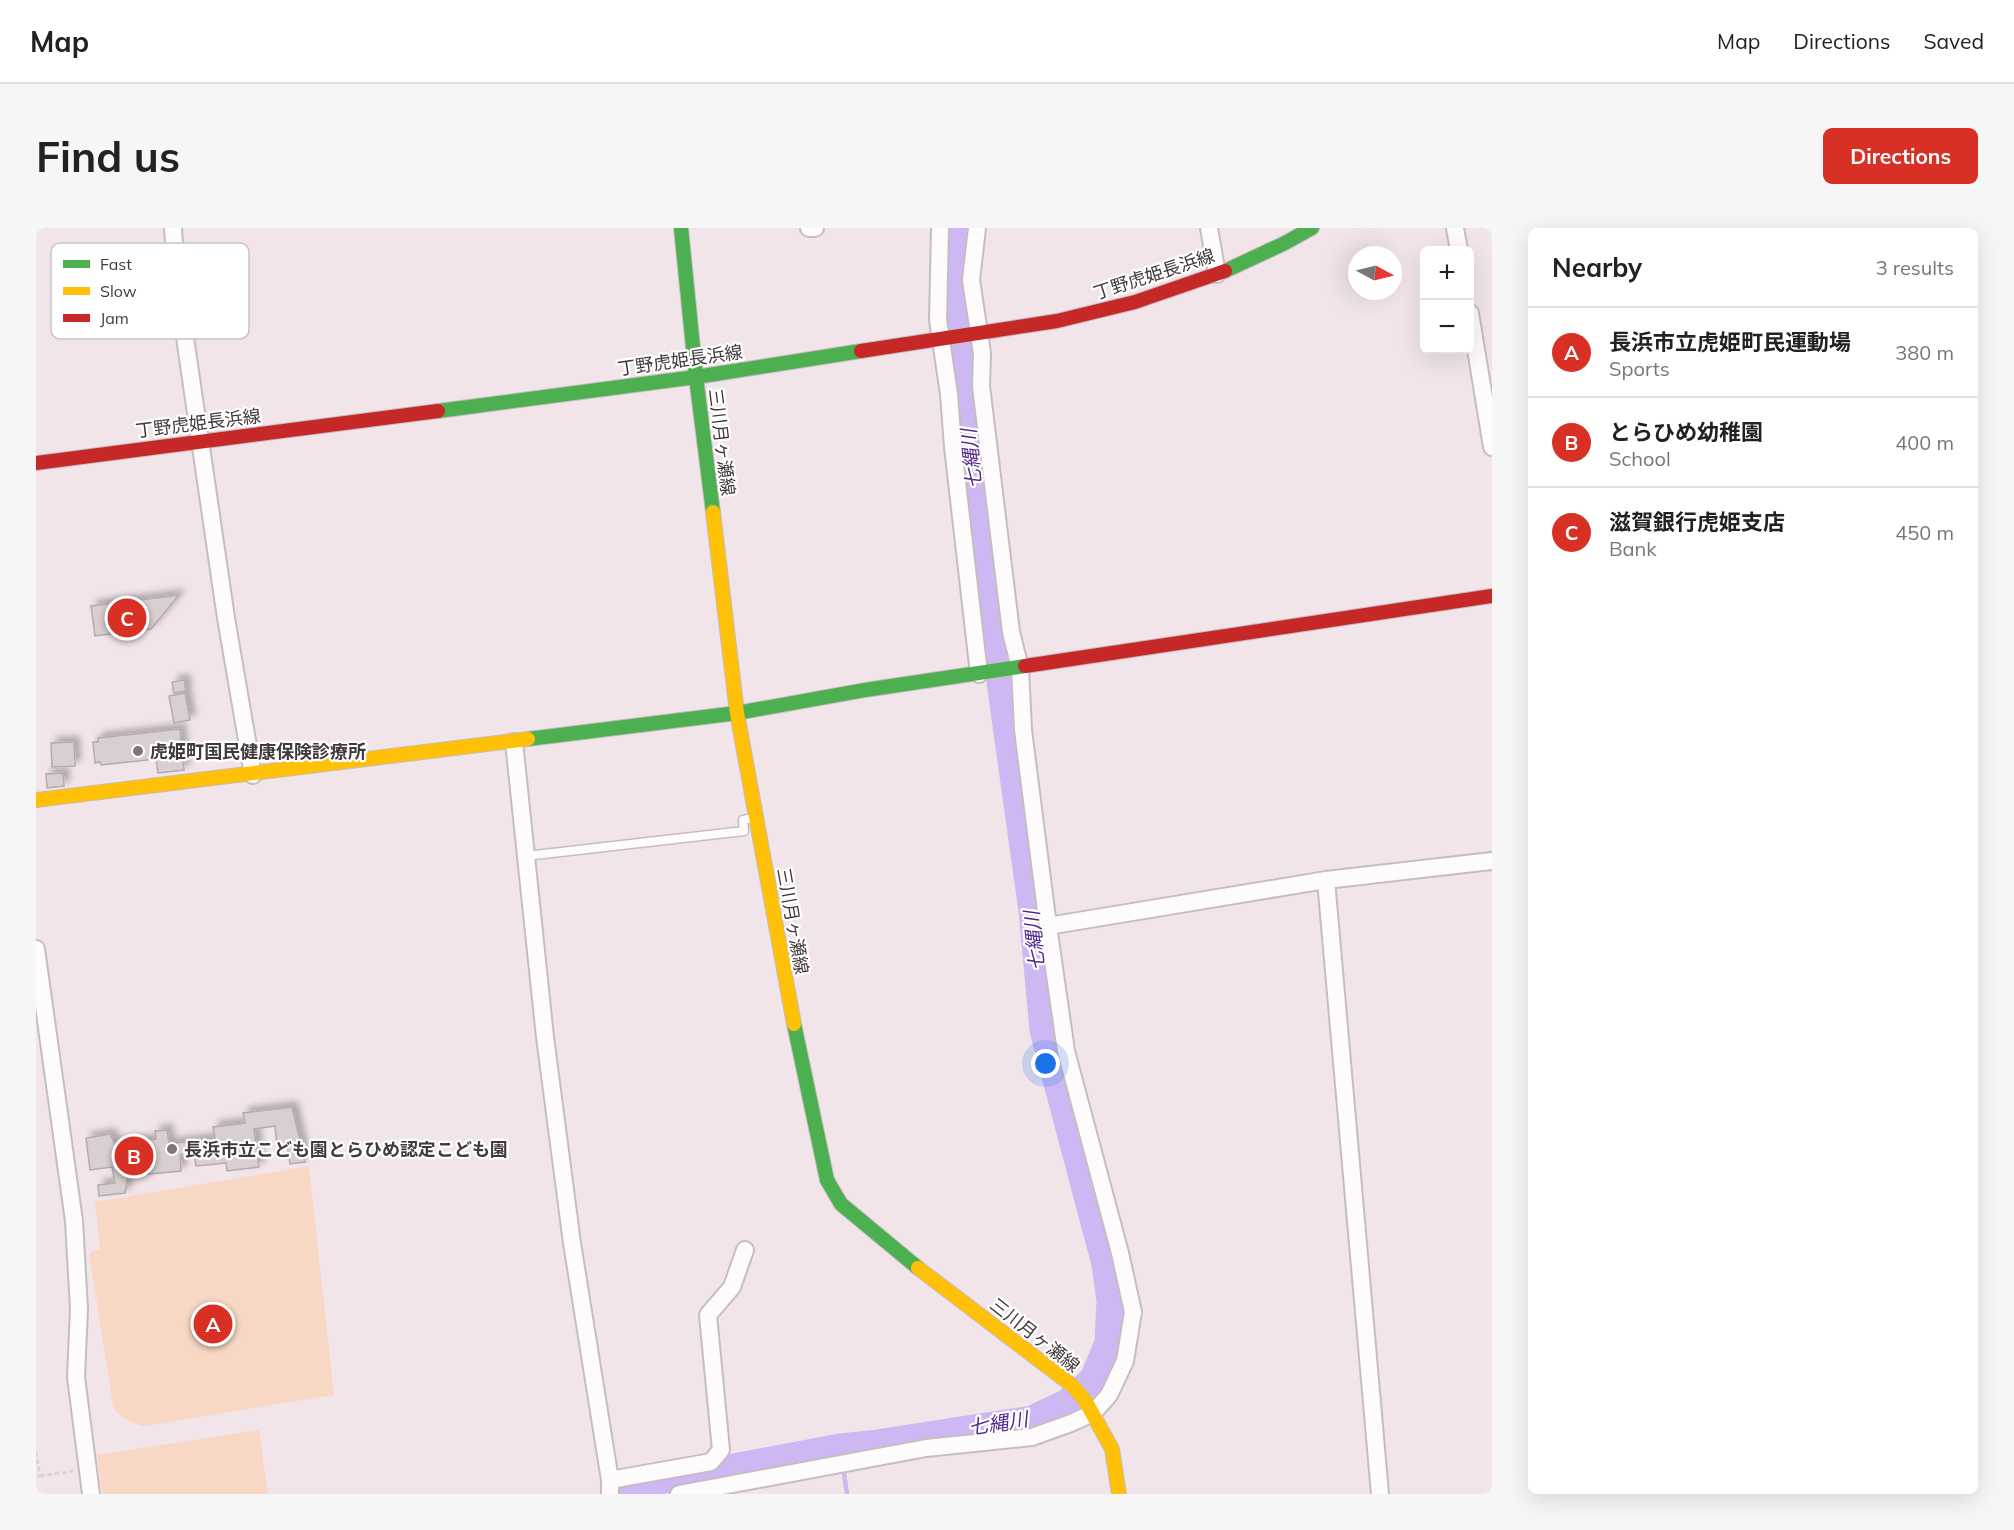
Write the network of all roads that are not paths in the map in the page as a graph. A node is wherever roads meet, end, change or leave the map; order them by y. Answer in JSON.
{"nodes":[{"id":1,"x":173,"y":228,"type":"edge"},
{"id":2,"x":681,"y":228,"type":"edge"},
{"id":3,"x":809,"y":228,"type":"edge"},
{"id":4,"x":815,"y":228,"type":"edge"},
{"id":5,"x":940,"y":228,"type":"edge"},
{"id":6,"x":977,"y":228,"type":"edge"},
{"id":7,"x":1209,"y":228,"type":"edge"},
{"id":8,"x":1312,"y":228,"type":"edge"},
{"id":9,"x":1455,"y":228,"type":"edge"},
{"id":10,"x":174,"y":243,"type":"edge"},
{"id":11,"x":1458,"y":246,"type":"edge"},
{"id":12,"x":1217,"y":274,"type":"junction"},
{"id":13,"x":977,"y":333,"type":"junction"},
{"id":14,"x":942,"y":337,"type":"junction"},
{"id":15,"x":1474,"y":337,"type":"edge"},
{"id":16,"x":186,"y":339,"type":"edge"},
{"id":17,"x":696,"y":377,"type":"junction"},
{"id":18,"x":201,"y":440,"type":"junction"},
{"id":19,"x":1492,"y":447,"type":"edge"},
{"id":20,"x":36,"y":463,"type":"edge"},
{"id":21,"x":1492,"y":597,"type":"edge"},
{"id":22,"x":1020,"y":668,"type":"junction"},
{"id":23,"x":979,"y":674,"type":"junction"},
{"id":24,"x":737,"y":712,"type":"junction"},
{"id":25,"x":514,"y":742,"type":"junction"},
{"id":26,"x":253,"y":775,"type":"junction"},
{"id":27,"x":36,"y":800,"type":"edge"},
{"id":28,"x":756,"y":818,"type":"junction"},
{"id":29,"x":526,"y":856,"type":"junction"},
{"id":30,"x":1492,"y":861,"type":"edge"},
{"id":31,"x":1326,"y":880,"type":"junction"},
{"id":32,"x":1048,"y":926,"type":"junction"},
{"id":33,"x":36,"y":949,"type":"edge"},
{"id":34,"x":745,"y":1250,"type":"dead end"},
{"id":35,"x":1089,"y":1407,"type":"junction"},
{"id":36,"x":610,"y":1487,"type":"edge"},
{"id":37,"x":91,"y":1494,"type":"edge"},
{"id":38,"x":679,"y":1494,"type":"edge"},
{"id":39,"x":1119,"y":1494,"type":"edge"},
{"id":40,"x":1380,"y":1494,"type":"edge"}],
"edges":[{"from":1,"to":10,"type":"street"},
{"from":2,"to":17,"type":"main road","name":"三川月ヶ瀬線"},
{"from":3,"to":4,"type":"street"},
{"from":5,"to":14,"type":"street"},
{"from":6,"to":13,"type":"street"},
{"from":7,"to":12,"type":"street"},
{"from":8,"to":12,"type":"main road","name":"丁野虎姫長浜線"},
{"from":9,"to":11,"type":"street"},
{"from":12,"to":13,"type":"main road","name":"丁野虎姫長浜線"},
{"from":13,"to":14,"type":"main road","name":"丁野虎姫長浜線"},
{"from":13,"to":22,"type":"street"},
{"from":14,"to":17,"type":"main road","name":"丁野虎姫長浜線"},
{"from":14,"to":23,"type":"street"},
{"from":15,"to":19,"type":"street"},
{"from":16,"to":18,"type":"street"},
{"from":17,"to":18,"type":"main road","name":"丁野虎姫長浜線"},
{"from":17,"to":24,"type":"main road","name":"三川月ヶ瀬線"},
{"from":18,"to":20,"type":"main road","name":"丁野虎姫長浜線"},
{"from":18,"to":26,"type":"street"},
{"from":21,"to":22,"type":"main road"},
{"from":22,"to":23,"type":"main road"},
{"from":22,"to":32,"type":"street"},
{"from":23,"to":24,"type":"main road"},
{"from":24,"to":25,"type":"main road"},
{"from":24,"to":28,"type":"main road","name":"三川月ヶ瀬線"},
{"from":25,"to":26,"type":"main road"},
{"from":25,"to":29,"type":"street"},
{"from":26,"to":27,"type":"main road"},
{"from":28,"to":29,"type":"lane"},
{"from":28,"to":35,"type":"main road","name":"三川月ヶ瀬線"},
{"from":29,"to":36,"type":"street"},
{"from":30,"to":31,"type":"street"},
{"from":31,"to":32,"type":"street"},
{"from":31,"to":40,"type":"street"},
{"from":32,"to":35,"type":"street"},
{"from":33,"to":37,"type":"street"},
{"from":34,"to":36,"type":"street"},
{"from":35,"to":38,"type":"street"},
{"from":35,"to":39,"type":"main road","name":"三川月ヶ瀬線"}]}
